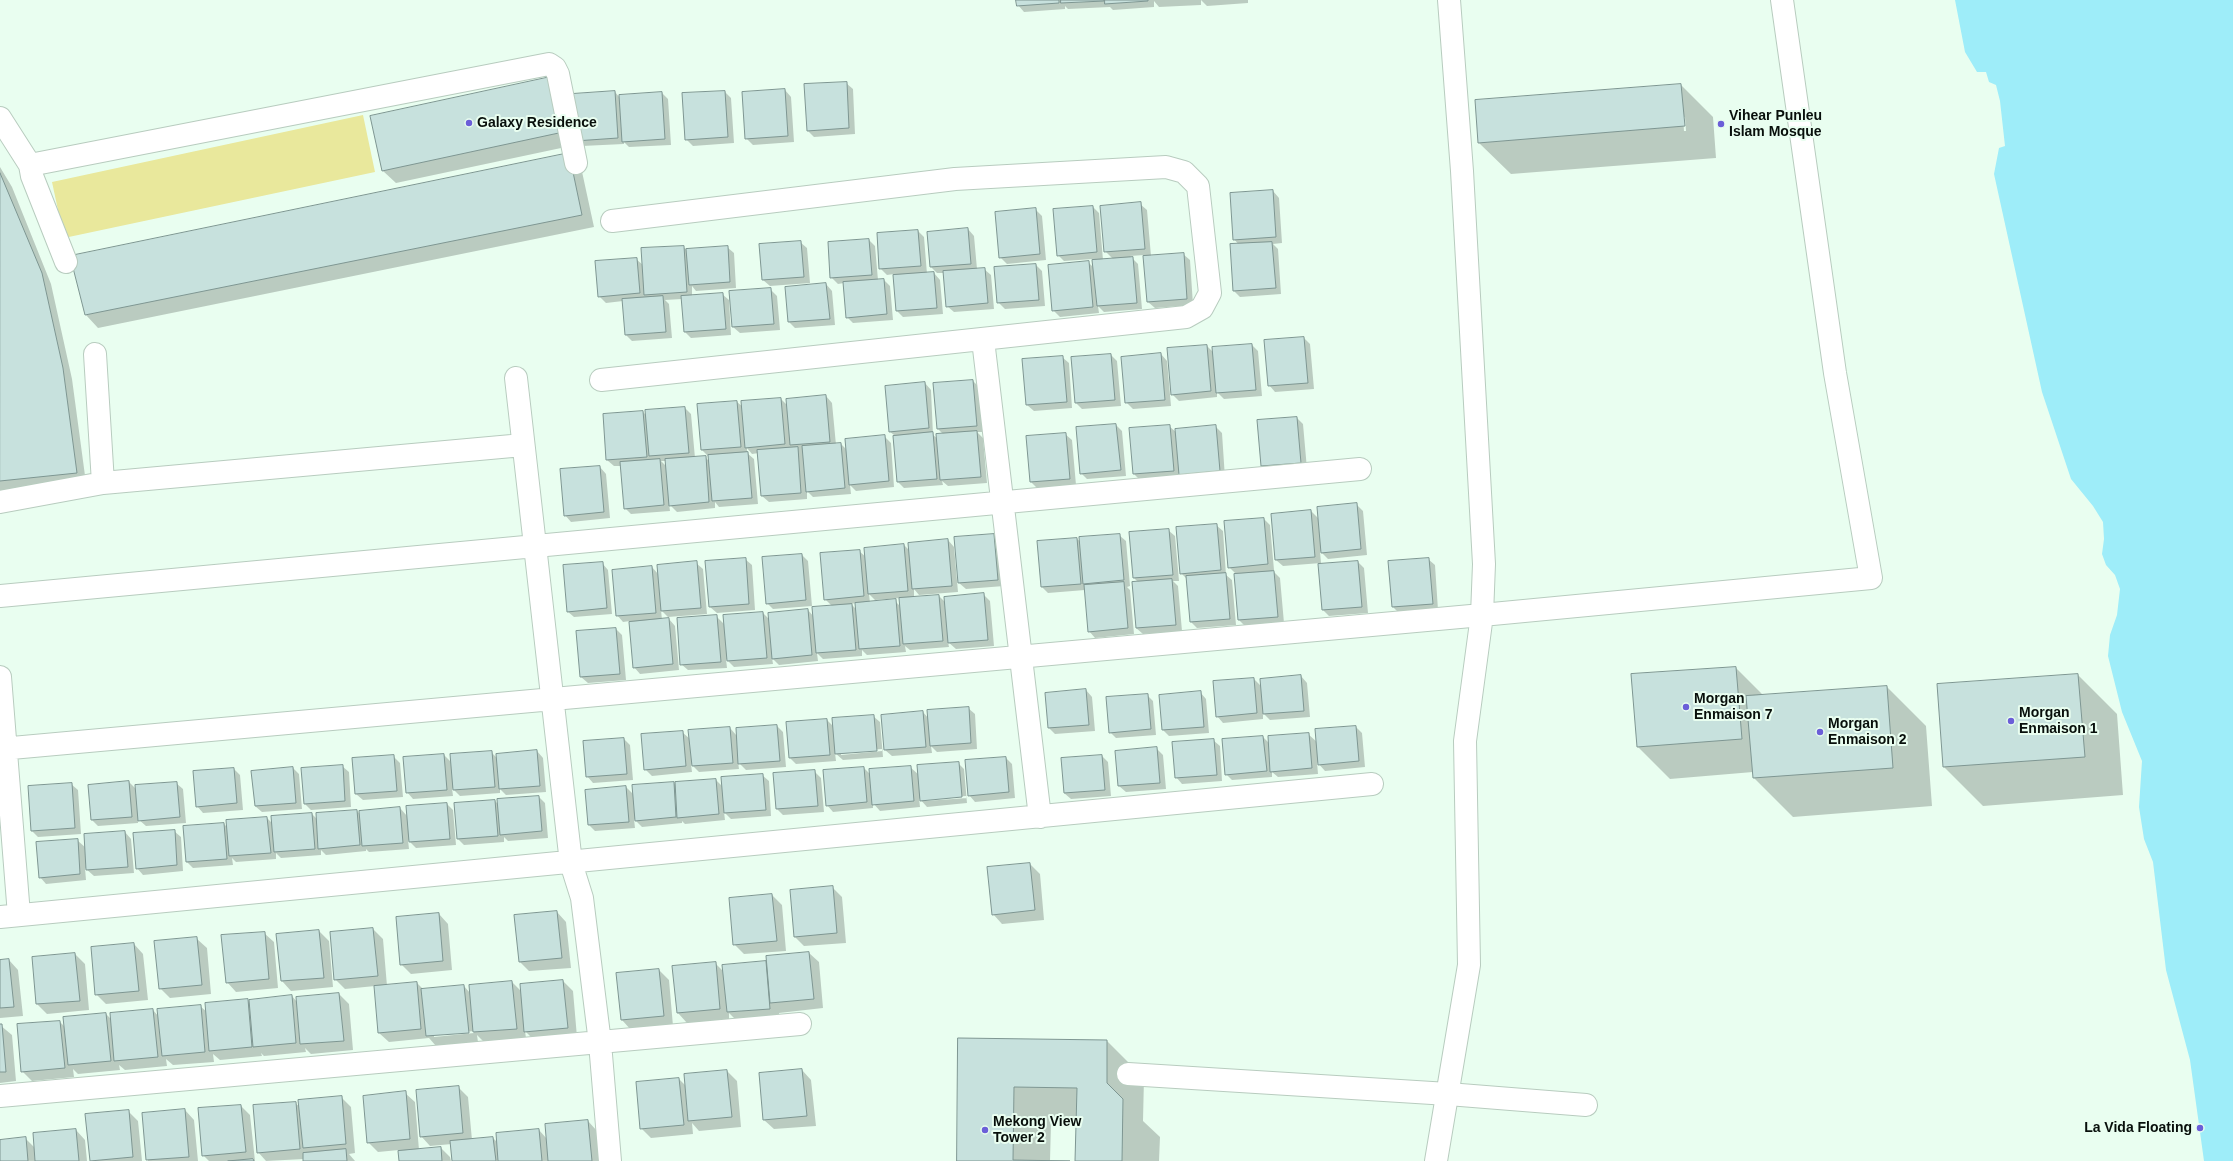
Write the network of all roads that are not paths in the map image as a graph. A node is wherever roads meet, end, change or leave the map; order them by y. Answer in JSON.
{"nodes":[{"id":1,"x":1449,"y":0,"type":"edge"},
{"id":2,"x":1782,"y":0,"type":"edge"},
{"id":3,"x":0,"y":118,"type":"edge"},
{"id":4,"x":576,"y":163,"type":"dead end"},
{"id":5,"x":30,"y":165,"type":"junction"},
{"id":6,"x":612,"y":221,"type":"dead end"},
{"id":7,"x":66,"y":262,"type":"dead end"},
{"id":8,"x":983,"y":340,"type":"junction"},
{"id":9,"x":95,"y":354,"type":"dead end"},
{"id":10,"x":516,"y":378,"type":"dead end"},
{"id":11,"x":601,"y":380,"type":"dead end"},
{"id":12,"x":523,"y":446,"type":"junction"},
{"id":13,"x":1360,"y":469,"type":"dead end"},
{"id":14,"x":103,"y":484,"type":"junction"},
{"id":15,"x":0,"y":502,"type":"edge"},
{"id":16,"x":1003,"y":503,"type":"junction"},
{"id":17,"x":535,"y":546,"type":"junction"},
{"id":18,"x":0,"y":596,"type":"edge"},
{"id":19,"x":1482,"y":615,"type":"junction"},
{"id":20,"x":1021,"y":657,"type":"junction"},
{"id":21,"x":0,"y":677,"type":"edge"},
{"id":22,"x":552,"y":699,"type":"junction"},
{"id":23,"x":3,"y":749,"type":"edge"},
{"id":24,"x":1372,"y":784,"type":"dead end"},
{"id":25,"x":1040,"y":816,"type":"junction"},
{"id":26,"x":571,"y":862,"type":"junction"},
{"id":27,"x":9,"y":916,"type":"edge"},
{"id":28,"x":800,"y":1024,"type":"dead end"},
{"id":29,"x":600,"y":1043,"type":"junction"},
{"id":30,"x":1128,"y":1074,"type":"dead end"},
{"id":31,"x":1448,"y":1094,"type":"junction"},
{"id":32,"x":0,"y":1096,"type":"edge"},
{"id":33,"x":1586,"y":1105,"type":"dead end"},
{"id":34,"x":610,"y":1161,"type":"edge"},
{"id":35,"x":1436,"y":1161,"type":"edge"}],
"edges":[{"from":1,"to":19,"type":"street"},
{"from":2,"to":19,"type":"street"},
{"from":3,"to":5,"type":"street"},
{"from":4,"to":5,"type":"street"},
{"from":5,"to":7,"type":"street"},
{"from":6,"to":8,"type":"street"},
{"from":8,"to":11,"type":"street"},
{"from":8,"to":16,"type":"street"},
{"from":9,"to":14,"type":"street"},
{"from":10,"to":12,"type":"street"},
{"from":12,"to":14,"type":"street"},
{"from":12,"to":17,"type":"street"},
{"from":13,"to":16,"type":"street"},
{"from":14,"to":15,"type":"street"},
{"from":16,"to":17,"type":"street"},
{"from":16,"to":20,"type":"street"},
{"from":17,"to":18,"type":"street"},
{"from":17,"to":22,"type":"street"},
{"from":19,"to":20,"type":"street"},
{"from":19,"to":31,"type":"street"},
{"from":20,"to":22,"type":"street"},
{"from":20,"to":25,"type":"street"},
{"from":21,"to":23,"type":"street"},
{"from":22,"to":23,"type":"street"},
{"from":22,"to":26,"type":"street"},
{"from":23,"to":27,"type":"street"},
{"from":24,"to":25,"type":"street"},
{"from":25,"to":26,"type":"street"},
{"from":26,"to":27,"type":"street"},
{"from":26,"to":29,"type":"street"},
{"from":28,"to":29,"type":"street"},
{"from":29,"to":32,"type":"street"},
{"from":29,"to":34,"type":"street"},
{"from":30,"to":31,"type":"street"},
{"from":31,"to":33,"type":"street"},
{"from":31,"to":35,"type":"street"}]}
